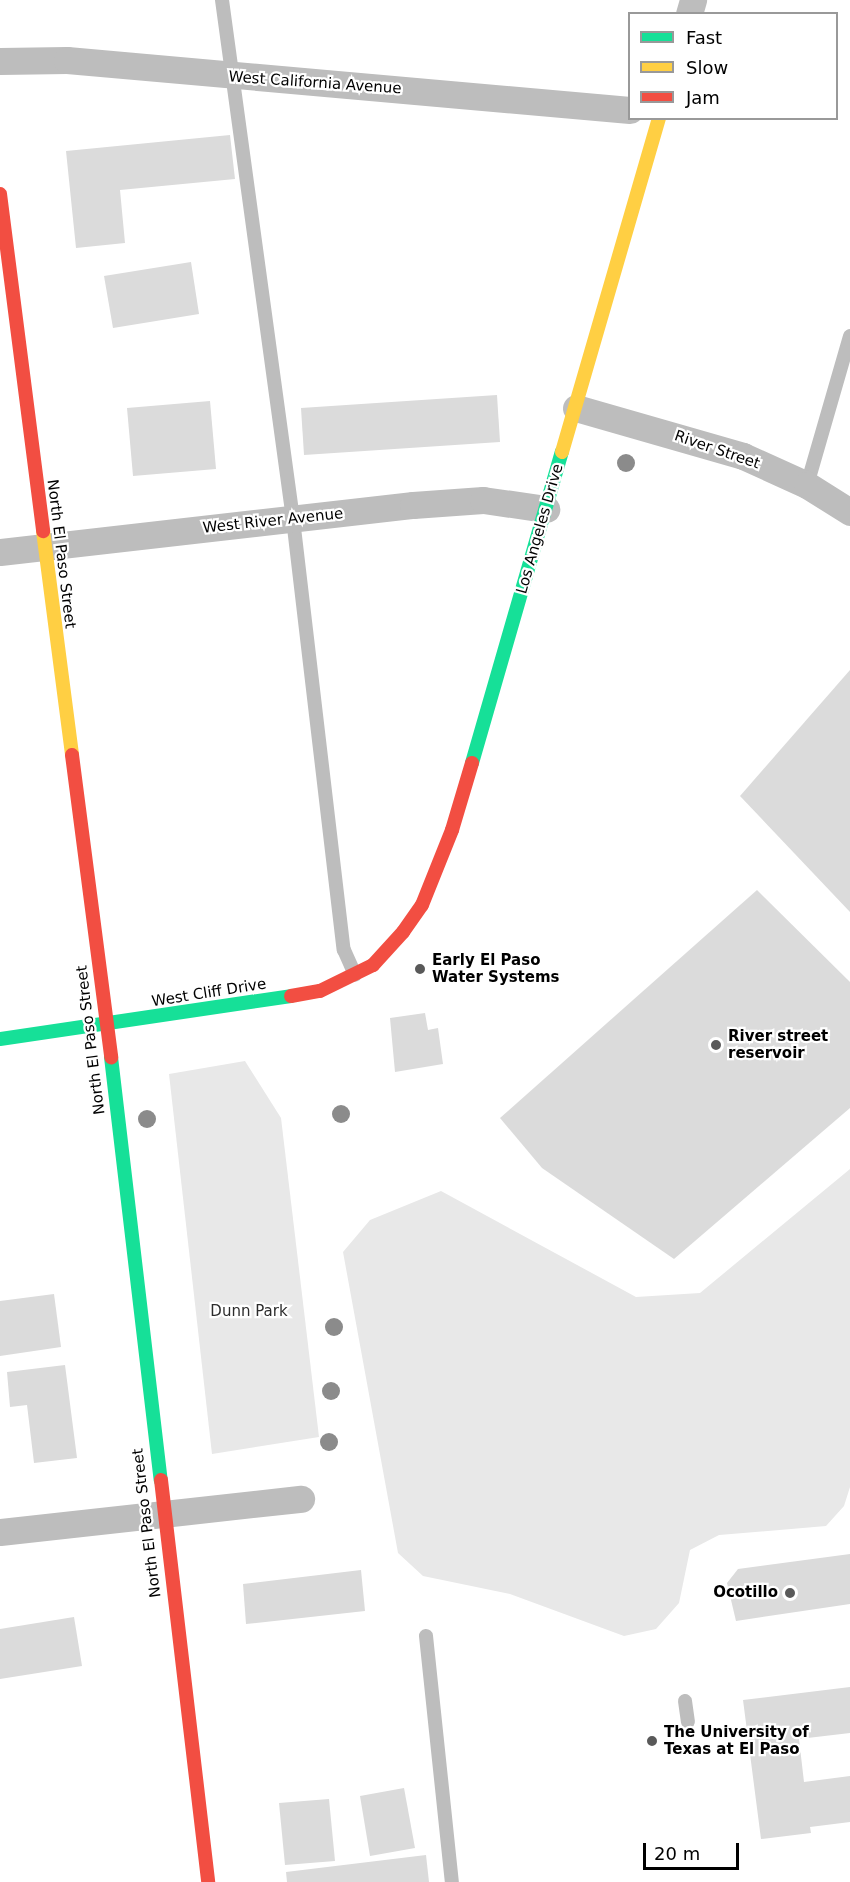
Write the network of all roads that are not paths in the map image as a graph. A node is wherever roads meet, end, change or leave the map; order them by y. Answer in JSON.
{"nodes":[{"id":1,"x":222,"y":0,"type":"edge"},
{"id":2,"x":0,"y":61,"type":"edge"},
{"id":3,"x":232,"y":78,"type":"junction"},
{"id":4,"x":628,"y":109,"type":"edge"},
{"id":5,"x":658,"y":120,"type":"edge"},
{"id":6,"x":0,"y":194,"type":"edge"},
{"id":7,"x":850,"y":336,"type":"edge"},
{"id":8,"x":576,"y":408,"type":"junction"},
{"id":9,"x":807,"y":485,"type":"junction"},
{"id":10,"x":546,"y":509,"type":"junction"},
{"id":11,"x":850,"y":512,"type":"edge"},
{"id":12,"x":293,"y":519,"type":"junction"},
{"id":13,"x":43,"y":547,"type":"junction"},
{"id":14,"x":0,"y":552,"type":"edge"},
{"id":15,"x":403,"y":932,"type":"joint"},
{"id":16,"x":355,"y":976,"type":"junction"},
{"id":17,"x":107,"y":1026,"type":"junction"},
{"id":18,"x":0,"y":1039,"type":"edge"},
{"id":19,"x":301,"y":1499,"type":"dead end"},
{"id":20,"x":162,"y":1514,"type":"junction"},
{"id":21,"x":0,"y":1532,"type":"edge"},
{"id":22,"x":426,"y":1636,"type":"dead end"},
{"id":23,"x":685,"y":1701,"type":"dead end"},
{"id":24,"x":688,"y":1722,"type":"dead end"},
{"id":25,"x":208,"y":1882,"type":"edge"},
{"id":26,"x":452,"y":1882,"type":"edge"}],
"edges":[{"from":1,"to":3,"type":"lane"},
{"from":2,"to":3,"type":"street","name":"West California Avenue"},
{"from":3,"to":4,"type":"street","name":"West California Avenue"},
{"from":3,"to":12,"type":"lane"},
{"from":5,"to":8,"type":"street","name":"Los Angeles Drive"},
{"from":6,"to":13,"type":"street","name":"North El Paso Street"},
{"from":7,"to":9,"type":"lane"},
{"from":8,"to":9,"type":"street","name":"River Street"},
{"from":8,"to":10,"type":"street","name":"Los Angeles Drive"},
{"from":9,"to":11,"type":"street","name":"River Street"},
{"from":10,"to":12,"type":"street","name":"West River Avenue"},
{"from":10,"to":15,"type":"street","name":"Los Angeles Drive"},
{"from":12,"to":13,"type":"street","name":"West River Avenue"},
{"from":12,"to":16,"type":"lane"},
{"from":13,"to":14,"type":"street","name":"West River Avenue"},
{"from":13,"to":17,"type":"street","name":"North El Paso Street"},
{"from":15,"to":16,"type":"street","name":"West Cliff Drive"},
{"from":16,"to":17,"type":"street","name":"West Cliff Drive"},
{"from":17,"to":18,"type":"street","name":"West Cliff Drive"},
{"from":17,"to":20,"type":"street","name":"North El Paso Street"},
{"from":19,"to":20,"type":"street"},
{"from":20,"to":21,"type":"street"},
{"from":20,"to":25,"type":"street","name":"North El Paso Street"},
{"from":22,"to":26,"type":"lane"},
{"from":23,"to":24,"type":"lane"}]}
